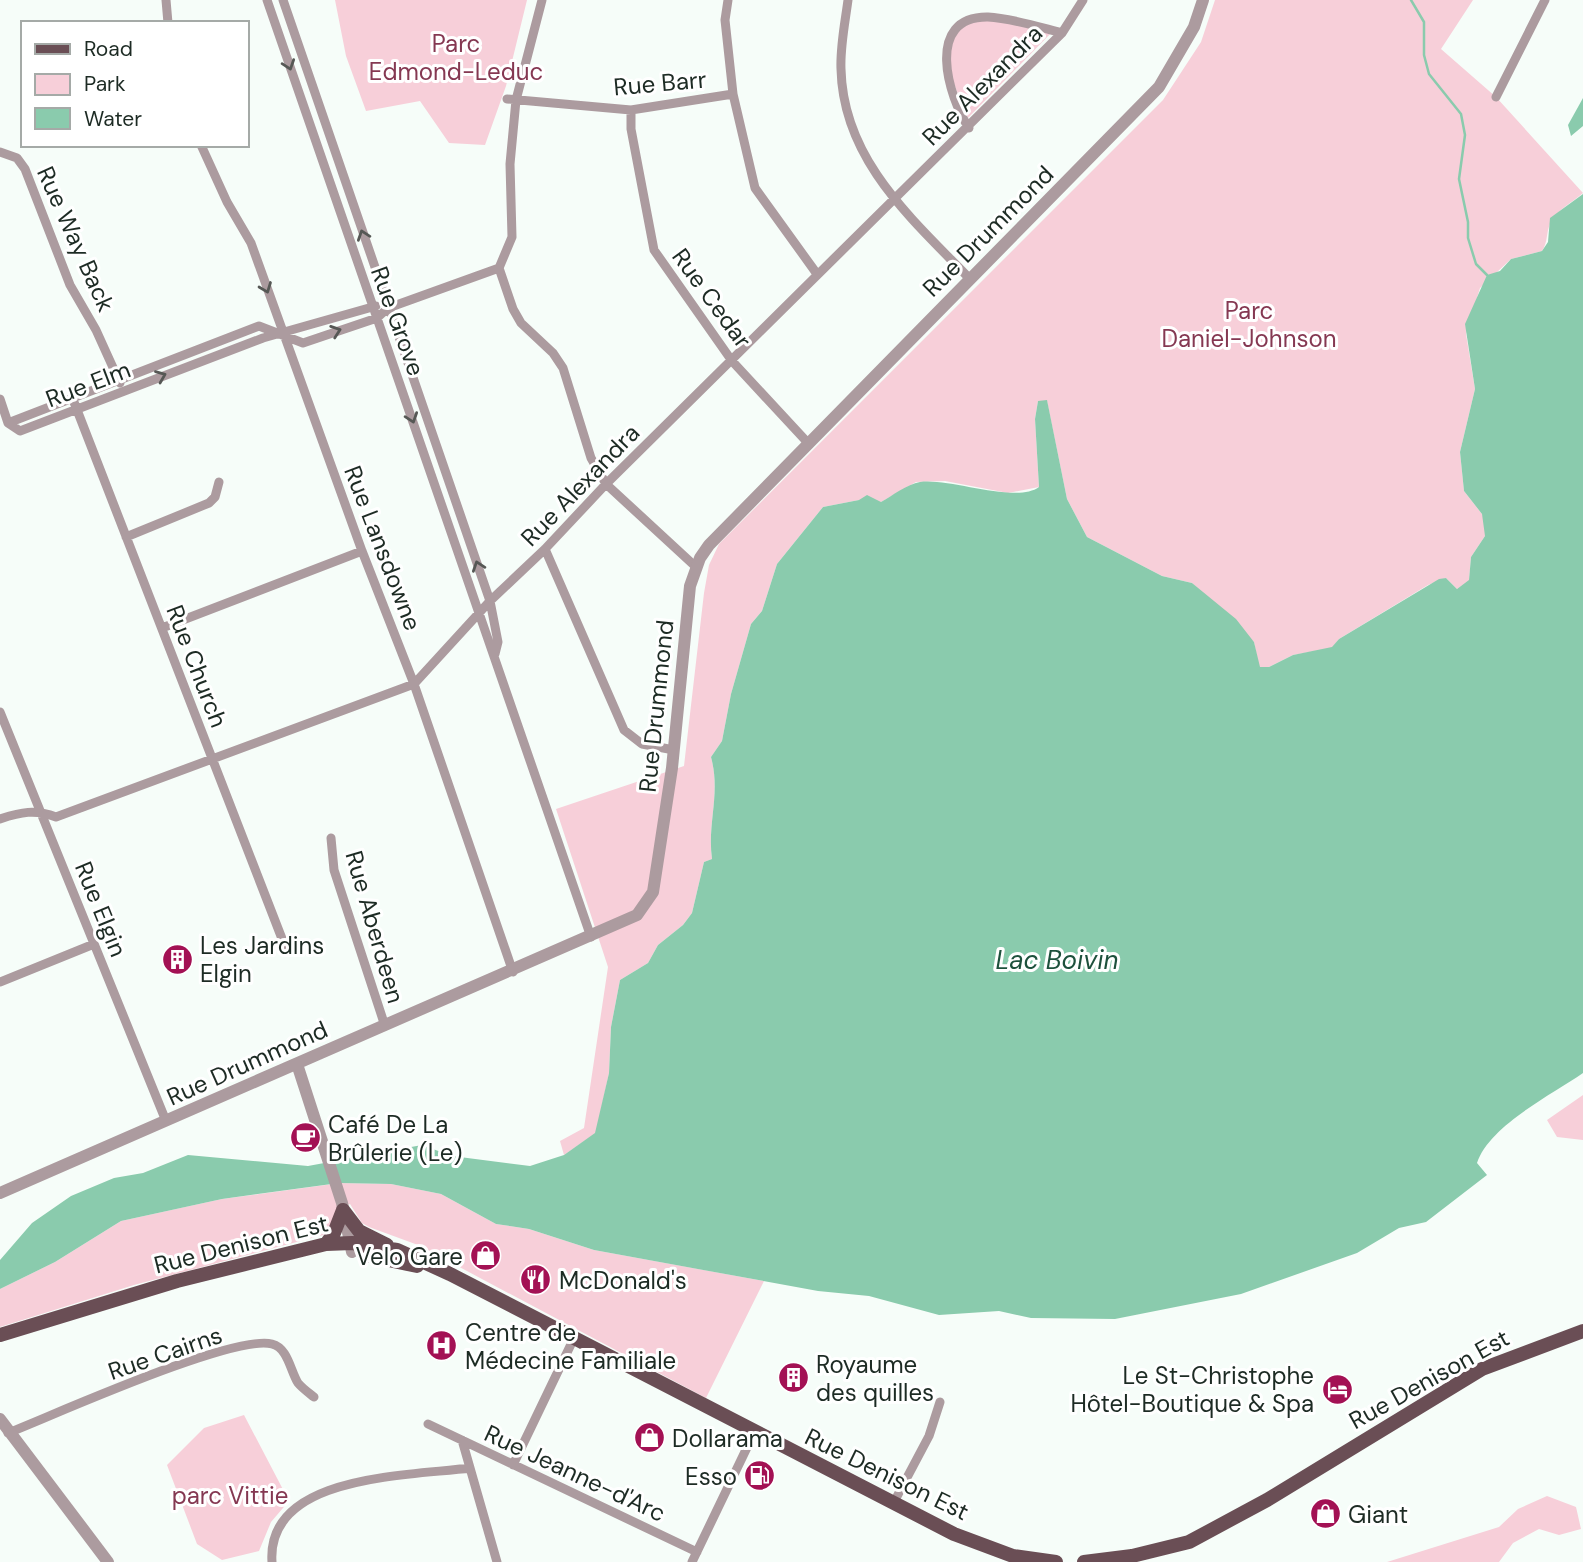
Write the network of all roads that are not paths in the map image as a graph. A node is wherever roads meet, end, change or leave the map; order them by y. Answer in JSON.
{"nodes":[{"id":1,"x":166,"y":0,"type":"edge"},
{"id":2,"x":267,"y":0,"type":"edge"},
{"id":3,"x":283,"y":0,"type":"edge"},
{"id":4,"x":542,"y":0,"type":"edge"},
{"id":5,"x":728,"y":0,"type":"edge"},
{"id":6,"x":848,"y":0,"type":"edge"},
{"id":7,"x":1083,"y":0,"type":"edge"},
{"id":8,"x":1203,"y":0,"type":"edge"},
{"id":9,"x":1545,"y":0,"type":"edge"},
{"id":10,"x":168,"y":21,"type":"edge"},
{"id":11,"x":1062,"y":33,"type":"junction"},
{"id":12,"x":733,"y":94,"type":"junction"},
{"id":13,"x":1496,"y":97,"type":"dead end"},
{"id":14,"x":512,"y":100,"type":"junction"},
{"id":15,"x":631,"y":110,"type":"junction"},
{"id":16,"x":969,"y":128,"type":"junction"},
{"id":17,"x":202,"y":147,"type":"edge"},
{"id":18,"x":0,"y":152,"type":"edge"},
{"id":19,"x":892,"y":199,"type":"junction"},
{"id":20,"x":499,"y":268,"type":"junction"},
{"id":21,"x":817,"y":274,"type":"junction"},
{"id":22,"x":970,"y":279,"type":"junction"},
{"id":23,"x":371,"y":305,"type":"junction"},
{"id":24,"x":388,"y":308,"type":"junction"},
{"id":25,"x":377,"y":318,"type":"junction"},
{"id":26,"x":283,"y":332,"type":"junction"},
{"id":27,"x":180,"y":356,"type":"junction"},
{"id":28,"x":732,"y":361,"type":"junction"},
{"id":29,"x":184,"y":367,"type":"junction"},
{"id":30,"x":119,"y":380,"type":"junction"},
{"id":31,"x":123,"y":391,"type":"junction"},
{"id":32,"x":72,"y":397,"type":"junction"},
{"id":33,"x":0,"y":399,"type":"edge"},
{"id":34,"x":76,"y":409,"type":"junction"},
{"id":35,"x":8,"y":422,"type":"junction"},
{"id":36,"x":808,"y":443,"type":"junction"},
{"id":37,"x":219,"y":482,"type":"dead end"},
{"id":38,"x":606,"y":484,"type":"junction"},
{"id":39,"x":126,"y":537,"type":"junction"},
{"id":40,"x":545,"y":549,"type":"junction"},
{"id":41,"x":362,"y":551,"type":"junction"},
{"id":42,"x":696,"y":567,"type":"junction"},
{"id":43,"x":490,"y":601,"type":"junction"},
{"id":44,"x":481,"y":612,"type":"junction"},
{"id":45,"x":162,"y":628,"type":"junction"},
{"id":46,"x":495,"y":656,"type":"junction"},
{"id":47,"x":414,"y":684,"type":"junction"},
{"id":48,"x":0,"y":712,"type":"edge"},
{"id":49,"x":674,"y":750,"type":"junction"},
{"id":50,"x":213,"y":759,"type":"junction"},
{"id":51,"x":40,"y":811,"type":"junction"},
{"id":52,"x":0,"y":819,"type":"edge"},
{"id":53,"x":331,"y":838,"type":"dead end"},
{"id":54,"x":591,"y":937,"type":"junction"},
{"id":55,"x":94,"y":944,"type":"junction"},
{"id":56,"x":286,"y":949,"type":"dead end"},
{"id":57,"x":513,"y":972,"type":"junction"},
{"id":58,"x":0,"y":982,"type":"edge"},
{"id":59,"x":385,"y":1026,"type":"junction"},
{"id":60,"x":297,"y":1063,"type":"junction"},
{"id":61,"x":166,"y":1121,"type":"junction"},
{"id":62,"x":0,"y":1194,"type":"edge"},
{"id":63,"x":342,"y":1206,"type":"junction"},
{"id":64,"x":326,"y":1244,"type":"junction"},
{"id":65,"x":352,"y":1248,"type":"junction"},
{"id":66,"x":397,"y":1250,"type":"junction"},
{"id":67,"x":280,"y":1256,"type":"junction"},
{"id":68,"x":442,"y":1271,"type":"junction"},
{"id":69,"x":1578,"y":1334,"type":"edge"},
{"id":70,"x":0,"y":1335,"type":"edge"},
{"id":71,"x":574,"y":1338,"type":"junction"},
{"id":72,"x":314,"y":1397,"type":"dead end"},
{"id":73,"x":940,"y":1402,"type":"dead end"},
{"id":74,"x":0,"y":1419,"type":"edge"},
{"id":75,"x":428,"y":1424,"type":"dead end"},
{"id":76,"x":8,"y":1433,"type":"junction"},
{"id":77,"x":754,"y":1433,"type":"junction"},
{"id":78,"x":462,"y":1440,"type":"junction"},
{"id":79,"x":513,"y":1465,"type":"junction"},
{"id":80,"x":470,"y":1468,"type":"junction"},
{"id":81,"x":893,"y":1504,"type":"junction"},
{"id":82,"x":954,"y":1534,"type":"junction"},
{"id":83,"x":1189,"y":1542,"type":"junction"},
{"id":84,"x":698,"y":1552,"type":"junction"},
{"id":85,"x":1032,"y":1560,"type":"edge"},
{"id":86,"x":108,"y":1562,"type":"edge"},
{"id":87,"x":272,"y":1562,"type":"edge"},
{"id":88,"x":497,"y":1562,"type":"edge"},
{"id":89,"x":692,"y":1562,"type":"edge"},
{"id":90,"x":1001,"y":1562,"type":"edge"},
{"id":91,"x":1056,"y":1562,"type":"edge"},
{"id":92,"x":1084,"y":1562,"type":"edge"},
{"id":93,"x":1154,"y":1562,"type":"edge"}],
"edges":[{"from":1,"to":10,"type":"street"},
{"from":2,"to":23,"type":"street","name":"Rue Grove","one_way":true},
{"from":24,"to":3,"type":"street","name":"Rue Grove","one_way":true},
{"from":4,"to":14,"type":"street"},
{"from":5,"to":12,"type":"street"},
{"from":6,"to":19,"type":"street"},
{"from":7,"to":11,"type":"street","name":"Rue Alexandra"},
{"from":8,"to":22,"type":"street","name":"Rue Drummond"},
{"from":9,"to":13,"type":"street"},
{"from":11,"to":16,"type":"street","name":"Rue Alexandra"},
{"from":11,"to":16,"type":"street"},
{"from":12,"to":15,"type":"street","name":"Rue Barr"},
{"from":12,"to":21,"type":"street"},
{"from":14,"to":15,"type":"street","name":"Rue Barr"},
{"from":14,"to":20,"type":"street"},
{"from":15,"to":28,"type":"street","name":"Rue Cedar"},
{"from":16,"to":19,"type":"street","name":"Rue Alexandra"},
{"from":17,"to":26,"type":"street","name":"Rue Lansdowne","one_way":true},
{"from":18,"to":30,"type":"street","name":"Rue Way Back"},
{"from":19,"to":21,"type":"street","name":"Rue Alexandra"},
{"from":19,"to":22,"type":"street"},
{"from":20,"to":24,"type":"street","name":"Rue Elm"},
{"from":20,"to":38,"type":"street"},
{"from":21,"to":28,"type":"street","name":"Rue Alexandra"},
{"from":22,"to":36,"type":"street","name":"Rue Drummond"},
{"from":23,"to":24,"type":"street","name":"Rue Elm"},
{"from":23,"to":25,"type":"street","name":"Rue Grove"},
{"from":23,"to":26,"type":"street","name":"Rue Elm"},
{"from":24,"to":25,"type":"street","name":"Rue Elm"},
{"from":43,"to":24,"type":"street","name":"Rue Grove","one_way":true},
{"from":26,"to":25,"type":"street","name":"Rue Elm","one_way":true},
{"from":25,"to":44,"type":"street","name":"Rue Grove","one_way":true},
{"from":26,"to":27,"type":"street","name":"Rue Elm"},
{"from":26,"to":29,"type":"street","name":"Rue Elm"},
{"from":26,"to":41,"type":"street","name":"Rue Lansdowne"},
{"from":27,"to":29,"type":"street"},
{"from":27,"to":30,"type":"street","name":"Rue Elm"},
{"from":28,"to":36,"type":"street","name":"Rue Cedar"},
{"from":28,"to":38,"type":"street","name":"Rue Alexandra"},
{"from":31,"to":29,"type":"street","name":"Rue Elm","one_way":true},
{"from":30,"to":31,"type":"street","name":"Rue Way Back"},
{"from":30,"to":32,"type":"street","name":"Rue Elm"},
{"from":31,"to":34,"type":"street","name":"Rue Elm"},
{"from":32,"to":34,"type":"street","name":"Rue Church"},
{"from":32,"to":35,"type":"street","name":"Rue Elm"},
{"from":33,"to":35,"type":"street"},
{"from":34,"to":35,"type":"street","name":"Rue Elm"},
{"from":34,"to":39,"type":"street","name":"Rue Church"},
{"from":36,"to":42,"type":"street","name":"Rue Drummond"},
{"from":37,"to":39,"type":"street"},
{"from":38,"to":40,"type":"street","name":"Rue Alexandra"},
{"from":38,"to":42,"type":"street"},
{"from":39,"to":45,"type":"street","name":"Rue Church"},
{"from":40,"to":43,"type":"street","name":"Rue Alexandra"},
{"from":40,"to":49,"type":"street"},
{"from":41,"to":45,"type":"street"},
{"from":41,"to":47,"type":"street","name":"Rue Lansdowne"},
{"from":42,"to":49,"type":"street","name":"Rue Drummond"},
{"from":43,"to":44,"type":"street","name":"Rue Alexandra"},
{"from":43,"to":46,"type":"street","name":"Rue Grove"},
{"from":44,"to":46,"type":"street","name":"Rue Grove"},
{"from":44,"to":47,"type":"street","name":"Rue Alexandra"},
{"from":45,"to":50,"type":"street","name":"Rue Church"},
{"from":46,"to":54,"type":"street","name":"Rue Grove"},
{"from":47,"to":50,"type":"street","name":"Rue Alexandra"},
{"from":47,"to":57,"type":"street","name":"Rue Lansdowne"},
{"from":48,"to":51,"type":"street","name":"Rue Elgin"},
{"from":49,"to":54,"type":"street","name":"Rue Drummond"},
{"from":50,"to":51,"type":"street","name":"Rue Alexandra"},
{"from":50,"to":56,"type":"street","name":"Rue Church"},
{"from":51,"to":52,"type":"street","name":"Rue Alexandra"},
{"from":51,"to":55,"type":"street","name":"Rue Elgin"},
{"from":53,"to":59,"type":"street","name":"Rue Aberdeen"},
{"from":54,"to":57,"type":"street","name":"Rue Drummond"},
{"from":55,"to":58,"type":"street"},
{"from":55,"to":61,"type":"street","name":"Rue Elgin"},
{"from":57,"to":59,"type":"street","name":"Rue Drummond"},
{"from":59,"to":60,"type":"street","name":"Rue Drummond"},
{"from":60,"to":61,"type":"street","name":"Rue Drummond"},
{"from":60,"to":63,"type":"street"},
{"from":61,"to":62,"type":"street","name":"Rue Drummond"},
{"from":63,"to":64,"type":"main road"},
{"from":63,"to":65,"type":"street"},
{"from":63,"to":66,"type":"main road"},
{"from":64,"to":65,"type":"main road","name":"Rue Denison Est"},
{"from":64,"to":67,"type":"main road","name":"Rue Denison Est"},
{"from":65,"to":66,"type":"main road","name":"Rue Denison Est"},
{"from":65,"to":67,"type":"main road"},
{"from":65,"to":68,"type":"main road"},
{"from":66,"to":68,"type":"main road","name":"Rue Denison Est"},
{"from":67,"to":70,"type":"main road","name":"Rue Denison Est"},
{"from":68,"to":71,"type":"main road","name":"Rue Denison Est"},
{"from":69,"to":83,"type":"main road","name":"Rue Denison Est"},
{"from":71,"to":77,"type":"main road","name":"Rue Denison Est"},
{"from":71,"to":79,"type":"street"},
{"from":72,"to":76,"type":"street","name":"Rue Cairns"},
{"from":73,"to":81,"type":"street"},
{"from":74,"to":76,"type":"street"},
{"from":75,"to":78,"type":"street"},
{"from":76,"to":86,"type":"street"},
{"from":77,"to":81,"type":"main road","name":"Rue Denison Est"},
{"from":77,"to":84,"type":"street"},
{"from":78,"to":79,"type":"street","name":"Rue Jeanne-d'Arc"},
{"from":78,"to":80,"type":"street","name":"Rue Jeanne-d'Arc"},
{"from":79,"to":84,"type":"street","name":"Rue Jeanne-d'Arc"},
{"from":80,"to":87,"type":"street"},
{"from":80,"to":88,"type":"street","name":"Rue Jeanne-d'Arc"},
{"from":81,"to":82,"type":"main road","name":"Rue Denison Est"},
{"from":82,"to":85,"type":"main road","name":"Rue Denison Est"},
{"from":82,"to":90,"type":"main road"},
{"from":83,"to":92,"type":"main road","name":"Rue Denison Est"},
{"from":83,"to":93,"type":"main road"},
{"from":84,"to":89,"type":"street"},
{"from":85,"to":91,"type":"main road","name":"Rue Denison Est"}]}
